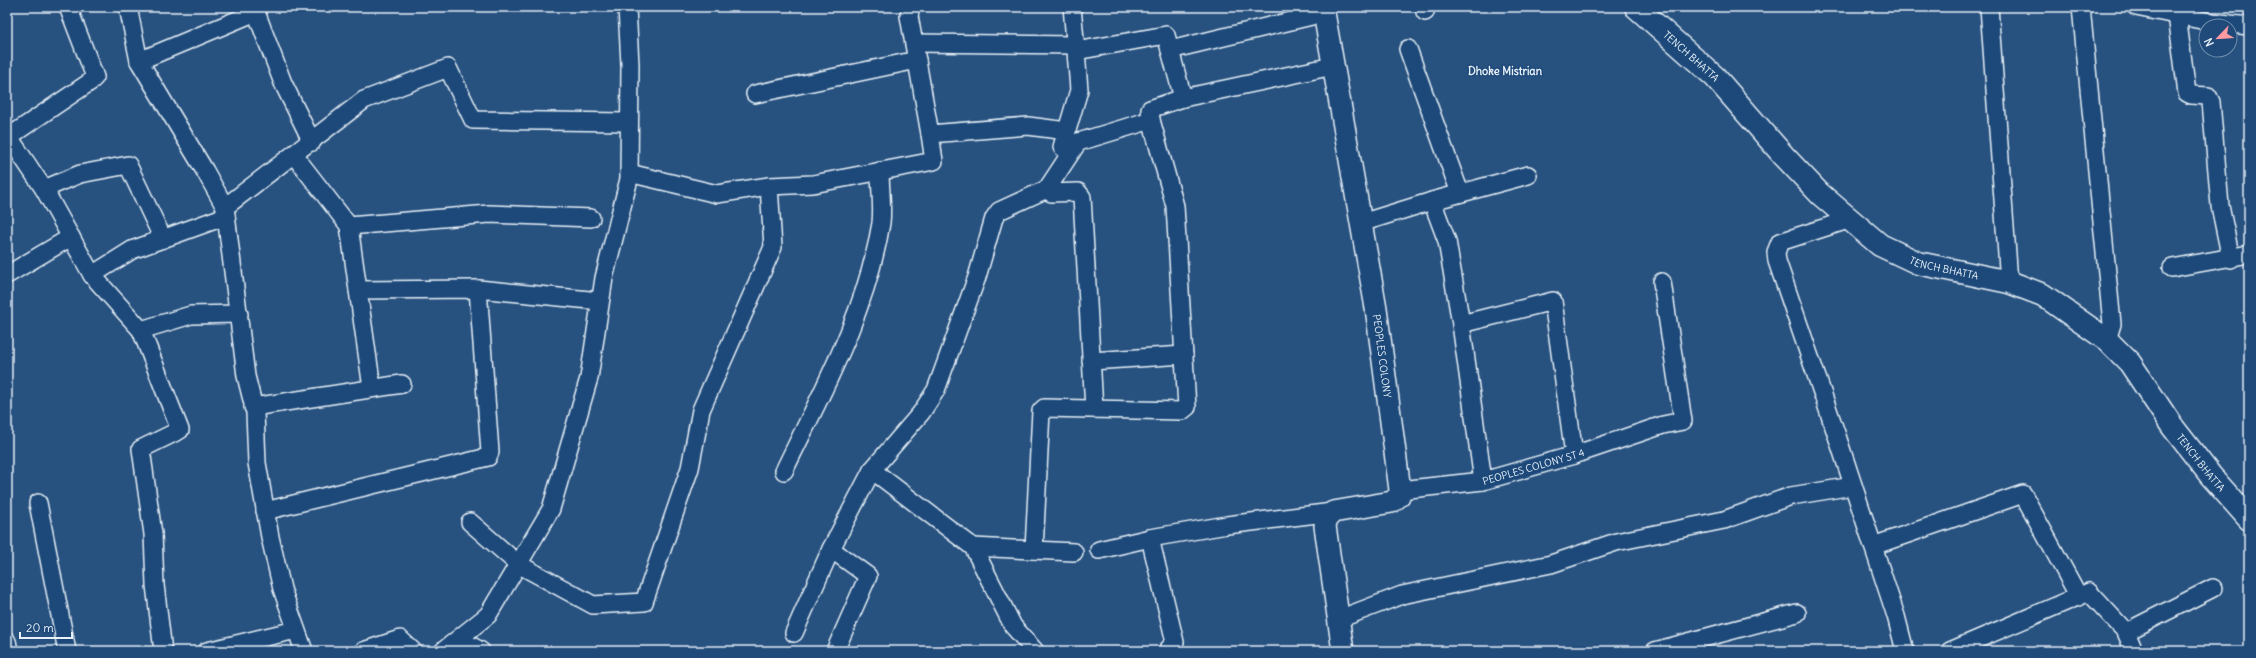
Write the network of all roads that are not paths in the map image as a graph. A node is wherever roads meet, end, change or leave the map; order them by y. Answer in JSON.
{"nodes":[{"id":1,"x":68,"y":7,"type":"edge"},
{"id":2,"x":128,"y":7,"type":"edge"},
{"id":3,"x":628,"y":7,"type":"edge"},
{"id":4,"x":911,"y":7,"type":"edge"},
{"id":5,"x":1072,"y":7,"type":"edge"},
{"id":6,"x":1636,"y":7,"type":"edge"},
{"id":7,"x":1989,"y":7,"type":"edge"},
{"id":8,"x":2081,"y":7,"type":"edge"},
{"id":9,"x":2136,"y":7,"type":"edge"},
{"id":10,"x":2156,"y":9,"type":"edge"},
{"id":11,"x":255,"y":10,"type":"edge"},
{"id":12,"x":1323,"y":10,"type":"edge"},
{"id":13,"x":2177,"y":16,"type":"junction"},
{"id":14,"x":2249,"y":26,"type":"edge"},
{"id":15,"x":914,"y":43,"type":"junction"},
{"id":16,"x":1076,"y":48,"type":"junction"},
{"id":17,"x":1408,"y":49,"type":"dead end"},
{"id":18,"x":1170,"y":50,"type":"junction"},
{"id":19,"x":917,"y":60,"type":"junction"},
{"id":20,"x":139,"y":61,"type":"junction"},
{"id":21,"x":1333,"y":66,"type":"junction"},
{"id":22,"x":755,"y":94,"type":"dead end"},
{"id":23,"x":1183,"y":98,"type":"junction"},
{"id":24,"x":1151,"y":120,"type":"junction"},
{"id":25,"x":630,"y":122,"type":"junction"},
{"id":26,"x":930,"y":134,"type":"junction"},
{"id":27,"x":8,"y":137,"type":"edge"},
{"id":28,"x":1072,"y":137,"type":"junction"},
{"id":29,"x":312,"y":142,"type":"junction"},
{"id":30,"x":294,"y":155,"type":"junction"},
{"id":31,"x":880,"y":171,"type":"junction"},
{"id":32,"x":629,"y":173,"type":"junction"},
{"id":33,"x":1528,"y":175,"type":"dead end"},
{"id":34,"x":769,"y":186,"type":"junction"},
{"id":35,"x":44,"y":189,"type":"junction"},
{"id":36,"x":1047,"y":189,"type":"junction"},
{"id":37,"x":1460,"y":193,"type":"junction"},
{"id":38,"x":1432,"y":201,"type":"junction"},
{"id":39,"x":225,"y":211,"type":"junction"},
{"id":40,"x":591,"y":218,"type":"dead end"},
{"id":41,"x":1848,"y":220,"type":"junction"},
{"id":42,"x":1361,"y":223,"type":"junction"},
{"id":43,"x":349,"y":226,"type":"junction"},
{"id":44,"x":71,"y":237,"type":"junction"},
{"id":45,"x":163,"y":239,"type":"junction"},
{"id":46,"x":2249,"y":254,"type":"edge"},
{"id":47,"x":2231,"y":258,"type":"junction"},
{"id":48,"x":2172,"y":268,"type":"dead end"},
{"id":49,"x":7,"y":274,"type":"edge"},
{"id":50,"x":92,"y":275,"type":"junction"},
{"id":51,"x":1662,"y":282,"type":"dead end"},
{"id":52,"x":2009,"y":282,"type":"junction"},
{"id":53,"x":478,"y":289,"type":"junction"},
{"id":54,"x":358,"y":290,"type":"junction"},
{"id":55,"x":600,"y":301,"type":"junction"},
{"id":56,"x":239,"y":314,"type":"junction"},
{"id":57,"x":1461,"y":324,"type":"junction"},
{"id":58,"x":141,"y":330,"type":"junction"},
{"id":59,"x":2107,"y":340,"type":"junction"},
{"id":60,"x":1184,"y":355,"type":"junction"},
{"id":61,"x":1091,"y":361,"type":"junction"},
{"id":62,"x":402,"y":384,"type":"dead end"},
{"id":63,"x":372,"y":388,"type":"junction"},
{"id":64,"x":253,"y":407,"type":"junction"},
{"id":65,"x":1094,"y":409,"type":"junction"},
{"id":66,"x":1574,"y":456,"type":"junction"},
{"id":67,"x":872,"y":470,"type":"junction"},
{"id":68,"x":784,"y":471,"type":"dead end"},
{"id":69,"x":1483,"y":482,"type":"junction"},
{"id":70,"x":1853,"y":486,"type":"junction"},
{"id":71,"x":1400,"y":490,"type":"junction"},
{"id":72,"x":38,"y":503,"type":"dead end"},
{"id":73,"x":265,"y":511,"type":"junction"},
{"id":74,"x":1333,"y":512,"type":"junction"},
{"id":75,"x":2249,"y":519,"type":"edge"},
{"id":76,"x":470,"y":522,"type":"dead end"},
{"id":77,"x":1150,"y":538,"type":"junction"},
{"id":78,"x":1873,"y":546,"type":"junction"},
{"id":79,"x":973,"y":547,"type":"junction"},
{"id":80,"x":831,"y":549,"type":"junction"},
{"id":81,"x":1034,"y":550,"type":"junction"},
{"id":82,"x":1099,"y":550,"type":"dead end"},
{"id":83,"x":1074,"y":552,"type":"dead end"},
{"id":84,"x":518,"y":564,"type":"junction"},
{"id":85,"x":2213,"y":588,"type":"dead end"},
{"id":86,"x":2079,"y":597,"type":"junction"},
{"id":87,"x":1797,"y":613,"type":"dead end"},
{"id":88,"x":1339,"y":619,"type":"junction"},
{"id":89,"x":296,"y":630,"type":"junction"},
{"id":90,"x":2126,"y":632,"type":"junction"},
{"id":91,"x":794,"y":634,"type":"dead end"},
{"id":92,"x":459,"y":639,"type":"junction"},
{"id":93,"x":7,"y":642,"type":"edge"},
{"id":94,"x":1683,"y":647,"type":"edge"},
{"id":95,"x":9,"y":651,"type":"edge"},
{"id":96,"x":67,"y":651,"type":"edge"},
{"id":97,"x":163,"y":651,"type":"edge"},
{"id":98,"x":207,"y":651,"type":"edge"},
{"id":99,"x":304,"y":651,"type":"edge"},
{"id":100,"x":363,"y":651,"type":"edge"},
{"id":101,"x":413,"y":651,"type":"edge"},
{"id":102,"x":443,"y":651,"type":"edge"},
{"id":103,"x":481,"y":651,"type":"edge"},
{"id":104,"x":835,"y":651,"type":"edge"},
{"id":105,"x":1035,"y":651,"type":"edge"},
{"id":106,"x":1167,"y":651,"type":"edge"},
{"id":107,"x":1343,"y":651,"type":"edge"},
{"id":108,"x":1655,"y":651,"type":"edge"},
{"id":109,"x":1905,"y":651,"type":"edge"},
{"id":110,"x":1950,"y":651,"type":"edge"},
{"id":111,"x":2134,"y":651,"type":"edge"}],
"edges":[{"from":1,"to":27,"type":"street"},
{"from":2,"to":20,"type":"street"},
{"from":3,"to":25,"type":"street"},
{"from":4,"to":15,"type":"street"},
{"from":5,"to":16,"type":"street"},
{"from":6,"to":41,"type":"main road","name":"TENCH BHATTA"},
{"from":7,"to":52,"type":"street"},
{"from":8,"to":59,"type":"street"},
{"from":9,"to":10,"type":"street"},
{"from":10,"to":13,"type":"street"},
{"from":11,"to":20,"type":"street"},
{"from":11,"to":29,"type":"street"},
{"from":12,"to":18,"type":"street"},
{"from":12,"to":21,"type":"street","name":"PEOPLES COLONY"},
{"from":13,"to":14,"type":"street"},
{"from":13,"to":47,"type":"street"},
{"from":15,"to":16,"type":"street"},
{"from":15,"to":19,"type":"street"},
{"from":16,"to":18,"type":"street"},
{"from":16,"to":28,"type":"street"},
{"from":17,"to":37,"type":"street"},
{"from":18,"to":23,"type":"street"},
{"from":19,"to":22,"type":"street"},
{"from":19,"to":26,"type":"street"},
{"from":20,"to":39,"type":"street"},
{"from":21,"to":23,"type":"street"},
{"from":21,"to":42,"type":"street","name":"PEOPLES COLONY"},
{"from":23,"to":24,"type":"street"},
{"from":24,"to":28,"type":"street"},
{"from":24,"to":60,"type":"street"},
{"from":25,"to":29,"type":"street"},
{"from":25,"to":32,"type":"street"},
{"from":26,"to":28,"type":"street"},
{"from":26,"to":31,"type":"street"},
{"from":27,"to":35,"type":"street"},
{"from":28,"to":36,"type":"street"},
{"from":29,"to":30,"type":"street"},
{"from":30,"to":39,"type":"street"},
{"from":30,"to":43,"type":"street"},
{"from":31,"to":34,"type":"street"},
{"from":31,"to":68,"type":"street"},
{"from":32,"to":34,"type":"street"},
{"from":32,"to":55,"type":"street"},
{"from":33,"to":37,"type":"street"},
{"from":34,"to":84,"type":"street"},
{"from":35,"to":44,"type":"street"},
{"from":35,"to":45,"type":"street"},
{"from":36,"to":61,"type":"street"},
{"from":36,"to":67,"type":"street"},
{"from":37,"to":38,"type":"street"},
{"from":38,"to":42,"type":"street"},
{"from":38,"to":57,"type":"street"},
{"from":39,"to":45,"type":"street"},
{"from":39,"to":56,"type":"street"},
{"from":40,"to":43,"type":"street"},
{"from":41,"to":52,"type":"main road","name":"TENCH BHATTA"},
{"from":41,"to":70,"type":"street"},
{"from":42,"to":71,"type":"street","name":"PEOPLES COLONY"},
{"from":43,"to":54,"type":"street"},
{"from":44,"to":49,"type":"street"},
{"from":44,"to":50,"type":"street"},
{"from":45,"to":50,"type":"street"},
{"from":46,"to":47,"type":"street"},
{"from":47,"to":48,"type":"street"},
{"from":50,"to":58,"type":"street"},
{"from":51,"to":66,"type":"street","name":"PEOPLES COLONY ST 4"},
{"from":52,"to":59,"type":"main road","name":"TENCH BHATTA"},
{"from":53,"to":54,"type":"street"},
{"from":53,"to":55,"type":"street"},
{"from":53,"to":73,"type":"street"},
{"from":54,"to":63,"type":"street"},
{"from":55,"to":84,"type":"street"},
{"from":56,"to":58,"type":"street"},
{"from":56,"to":64,"type":"street"},
{"from":57,"to":66,"type":"street"},
{"from":57,"to":69,"type":"street"},
{"from":58,"to":97,"type":"street"},
{"from":59,"to":75,"type":"main road","name":"TENCH BHATTA"},
{"from":60,"to":61,"type":"street"},
{"from":60,"to":65,"type":"street"},
{"from":61,"to":65,"type":"street"},
{"from":62,"to":63,"type":"street"},
{"from":63,"to":64,"type":"street"},
{"from":64,"to":73,"type":"street"},
{"from":65,"to":81,"type":"street"},
{"from":66,"to":69,"type":"street","name":"PEOPLES COLONY ST 4"},
{"from":67,"to":79,"type":"street"},
{"from":67,"to":80,"type":"street"},
{"from":69,"to":71,"type":"street","name":"PEOPLES COLONY ST 4"},
{"from":70,"to":78,"type":"street"},
{"from":70,"to":88,"type":"street"},
{"from":71,"to":74,"type":"street"},
{"from":72,"to":96,"type":"street"},
{"from":73,"to":89,"type":"street"},
{"from":74,"to":77,"type":"street"},
{"from":74,"to":88,"type":"street"},
{"from":76,"to":84,"type":"street"},
{"from":77,"to":82,"type":"street"},
{"from":77,"to":106,"type":"street"},
{"from":78,"to":86,"type":"street"},
{"from":78,"to":109,"type":"street"},
{"from":79,"to":81,"type":"street"},
{"from":79,"to":105,"type":"street"},
{"from":80,"to":91,"type":"street"},
{"from":80,"to":104,"type":"street"},
{"from":81,"to":83,"type":"street"},
{"from":84,"to":92,"type":"street"},
{"from":85,"to":90,"type":"street"},
{"from":86,"to":90,"type":"street"},
{"from":86,"to":110,"type":"street"},
{"from":87,"to":94,"type":"street"},
{"from":88,"to":107,"type":"street"},
{"from":89,"to":98,"type":"street"},
{"from":89,"to":99,"type":"street"},
{"from":90,"to":111,"type":"street"},
{"from":92,"to":102,"type":"street"},
{"from":92,"to":103,"type":"street"},
{"from":93,"to":95,"type":"street"},
{"from":94,"to":108,"type":"street"},
{"from":100,"to":101,"type":"street"}]}
